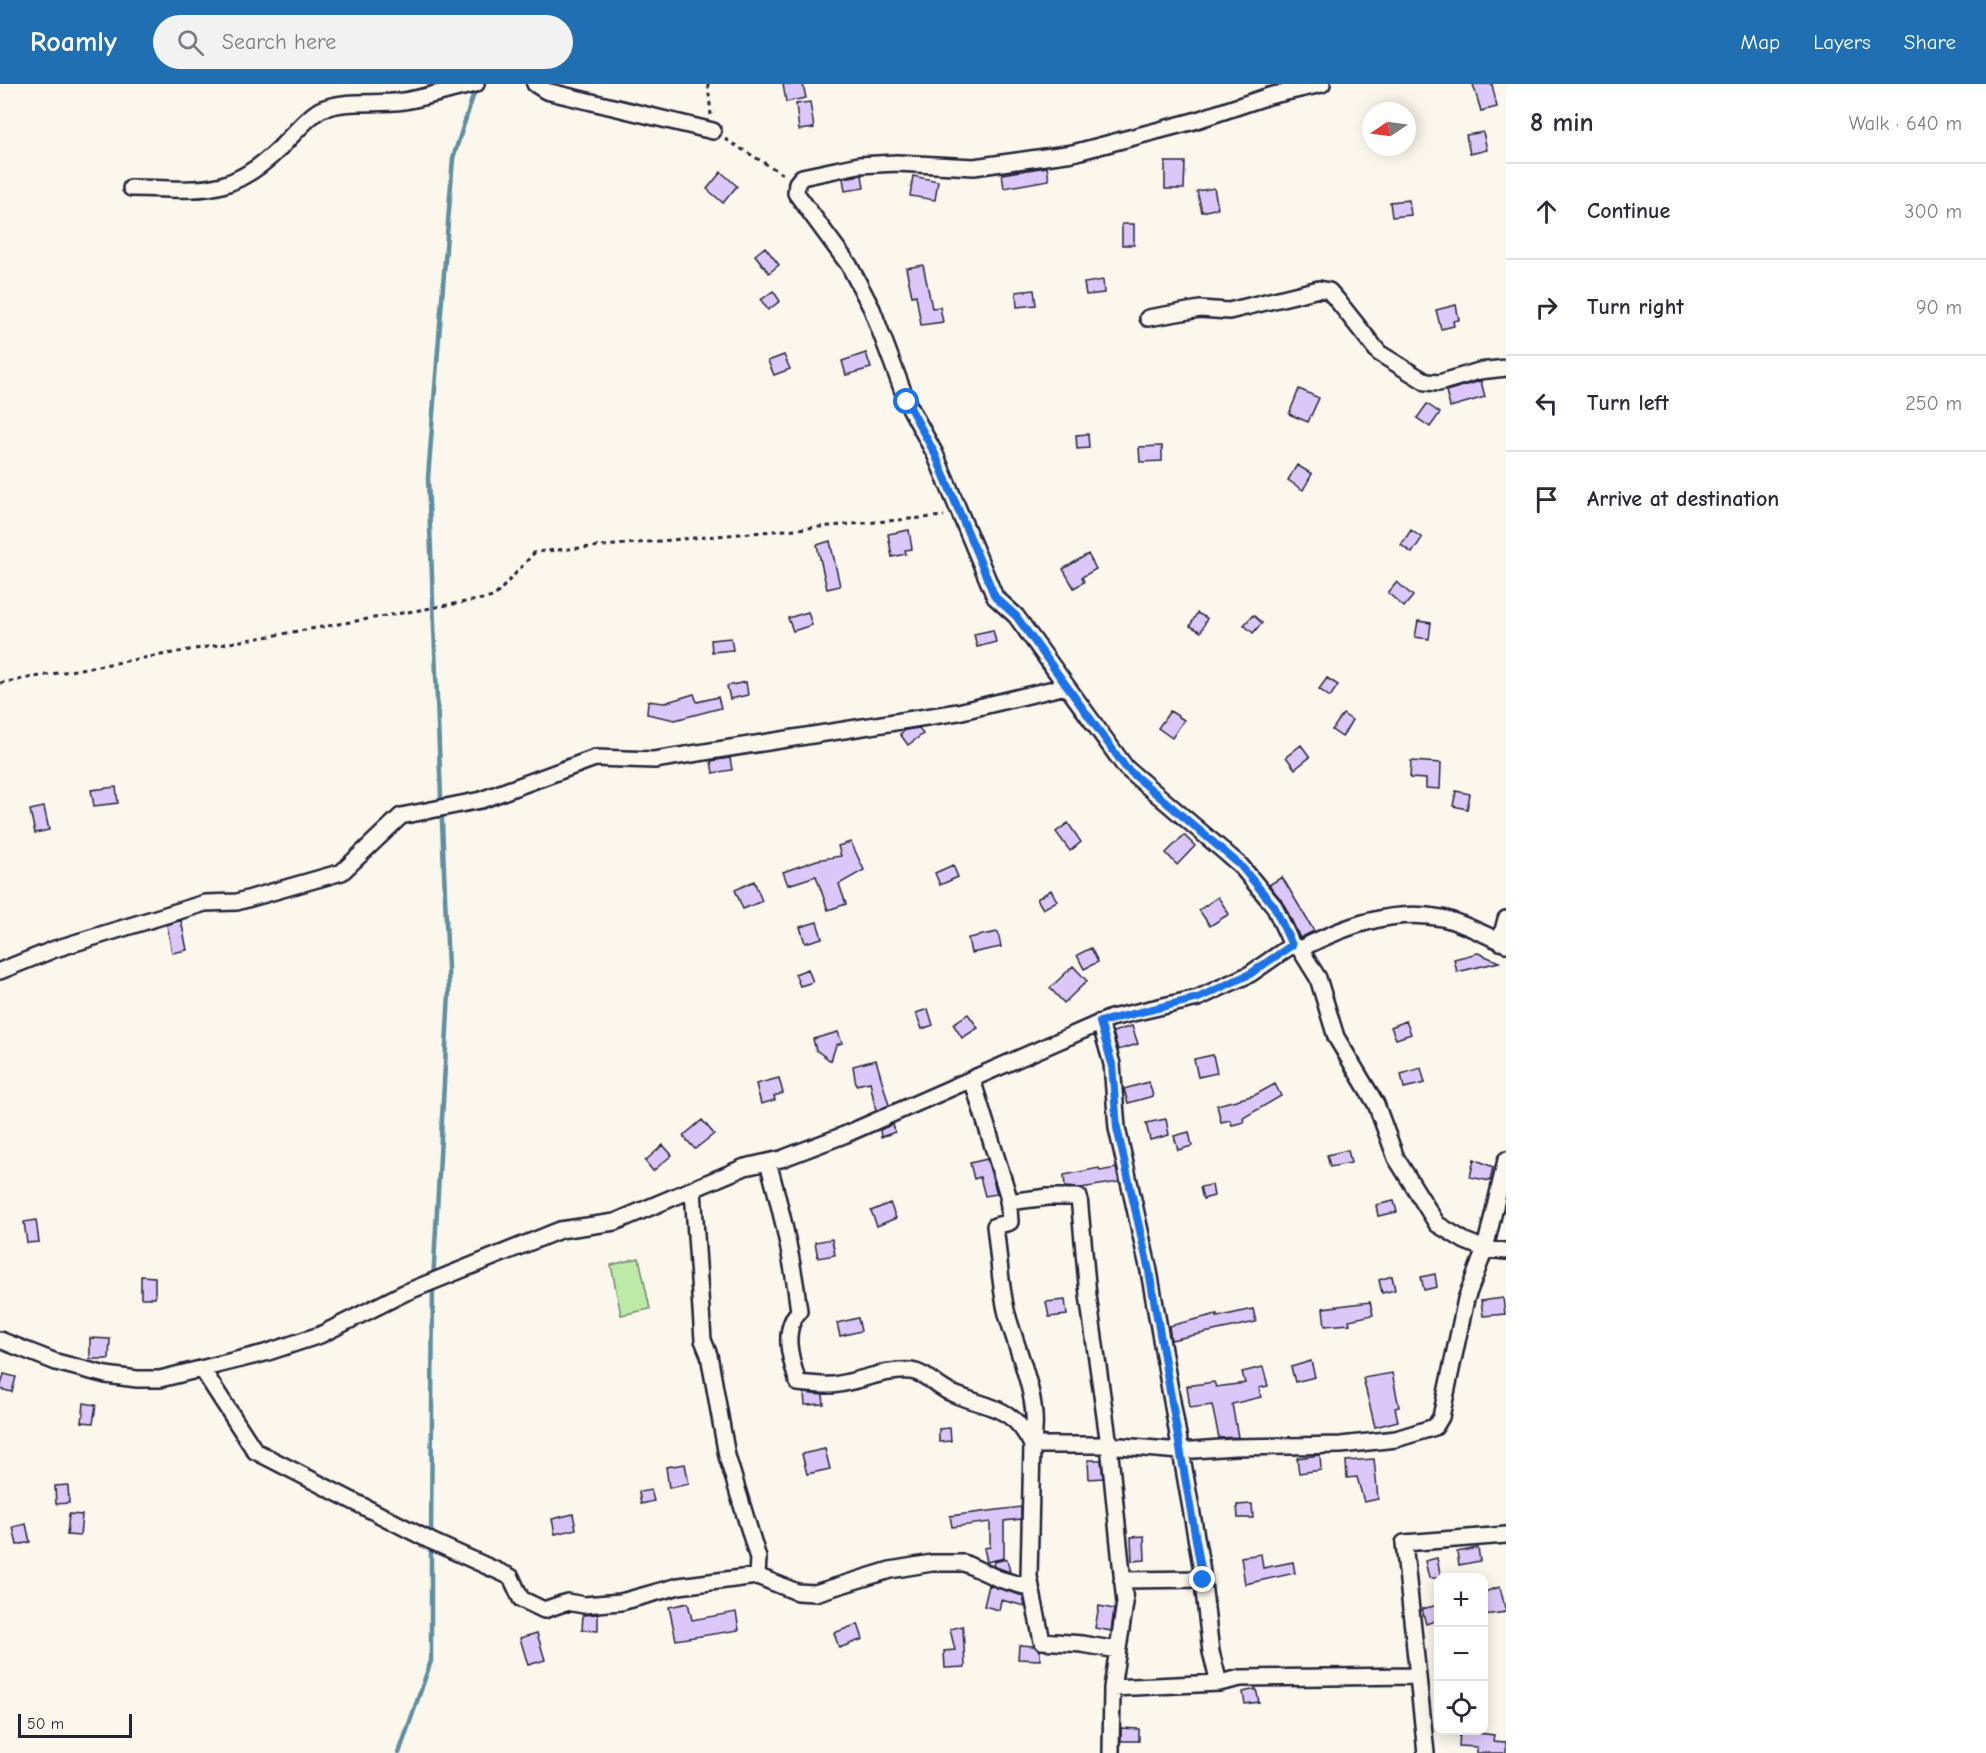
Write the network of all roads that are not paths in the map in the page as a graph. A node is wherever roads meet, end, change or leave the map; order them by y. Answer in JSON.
{"nodes":[{"id":1,"x":476,"y":84,"type":"edge"},
{"id":2,"x":535,"y":84,"type":"edge"},
{"id":3,"x":1322,"y":84,"type":"edge"},
{"id":4,"x":1289,"y":88,"type":"edge"},
{"id":5,"x":713,"y":131,"type":"road end"},
{"id":6,"x":131,"y":188,"type":"dead end"},
{"id":7,"x":1148,"y":318,"type":"dead end"},
{"id":8,"x":1506,"y":368,"type":"edge"},
{"id":9,"x":1066,"y":686,"type":"junction"},
{"id":10,"x":1506,"y":919,"type":"edge"},
{"id":11,"x":1503,"y":943,"type":"edge"},
{"id":12,"x":1296,"y":947,"type":"junction"},
{"id":13,"x":0,"y":971,"type":"edge"},
{"id":14,"x":1100,"y":1022,"type":"junction"},
{"id":15,"x":972,"y":1078,"type":"junction"},
{"id":16,"x":1506,"y":1160,"type":"edge"},
{"id":17,"x":768,"y":1162,"type":"junction"},
{"id":18,"x":693,"y":1190,"type":"junction"},
{"id":19,"x":1008,"y":1202,"type":"junction"},
{"id":20,"x":1485,"y":1249,"type":"junction"},
{"id":21,"x":1506,"y":1251,"type":"edge"},
{"id":22,"x":0,"y":1340,"type":"edge"},
{"id":23,"x":202,"y":1369,"type":"junction"},
{"id":24,"x":1032,"y":1445,"type":"junction"},
{"id":25,"x":1109,"y":1445,"type":"junction"},
{"id":26,"x":1180,"y":1451,"type":"junction"},
{"id":27,"x":1506,"y":1535,"type":"edge"},
{"id":28,"x":758,"y":1576,"type":"junction"},
{"id":29,"x":1122,"y":1580,"type":"junction"},
{"id":30,"x":1203,"y":1580,"type":"junction"},
{"id":31,"x":1031,"y":1588,"type":"junction"},
{"id":32,"x":1117,"y":1650,"type":"junction"},
{"id":33,"x":1416,"y":1676,"type":"junction"},
{"id":34,"x":1219,"y":1683,"type":"junction"},
{"id":35,"x":1112,"y":1688,"type":"junction"},
{"id":36,"x":1112,"y":1753,"type":"edge"},
{"id":37,"x":1426,"y":1753,"type":"edge"}],
"edges":[{"from":1,"to":6,"type":"street"},
{"from":2,"to":5,"type":"street"},
{"from":3,"to":4,"type":"street"},
{"from":4,"to":9,"type":"street"},
{"from":7,"to":8,"type":"street"},
{"from":9,"to":12,"type":"street"},
{"from":9,"to":13,"type":"street"},
{"from":10,"to":11,"type":"street"},
{"from":11,"to":12,"type":"street"},
{"from":12,"to":14,"type":"street"},
{"from":12,"to":20,"type":"street"},
{"from":14,"to":15,"type":"street"},
{"from":14,"to":26,"type":"street"},
{"from":15,"to":17,"type":"street"},
{"from":15,"to":19,"type":"street"},
{"from":16,"to":20,"type":"street"},
{"from":17,"to":18,"type":"street"},
{"from":17,"to":24,"type":"street"},
{"from":18,"to":23,"type":"street"},
{"from":18,"to":28,"type":"street"},
{"from":19,"to":24,"type":"street"},
{"from":19,"to":25,"type":"street"},
{"from":20,"to":21,"type":"street"},
{"from":20,"to":26,"type":"street"},
{"from":22,"to":23,"type":"street"},
{"from":23,"to":28,"type":"street"},
{"from":24,"to":25,"type":"street"},
{"from":24,"to":31,"type":"street"},
{"from":25,"to":26,"type":"street"},
{"from":25,"to":29,"type":"street"},
{"from":26,"to":30,"type":"street"},
{"from":27,"to":33,"type":"street"},
{"from":28,"to":31,"type":"street"},
{"from":29,"to":30,"type":"street"},
{"from":29,"to":32,"type":"street"},
{"from":30,"to":34,"type":"street"},
{"from":31,"to":32,"type":"street"},
{"from":32,"to":35,"type":"street"},
{"from":33,"to":34,"type":"street"},
{"from":33,"to":37,"type":"street"},
{"from":34,"to":35,"type":"street"},
{"from":35,"to":36,"type":"street"}]}
